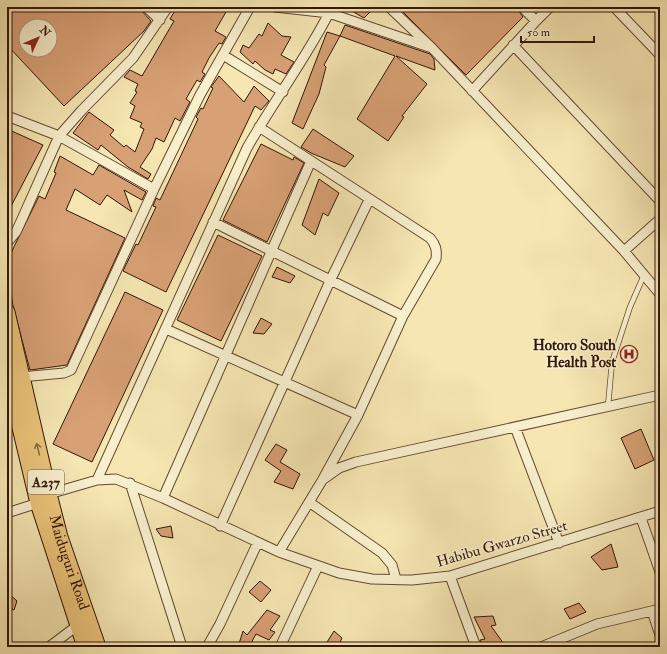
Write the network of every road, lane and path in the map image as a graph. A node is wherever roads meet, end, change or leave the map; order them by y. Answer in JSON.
{"nodes":[{"id":1,"x":146,"y":7,"type":"edge"},
{"id":2,"x":168,"y":7,"type":"edge"},
{"id":3,"x":250,"y":7,"type":"edge"},
{"id":4,"x":274,"y":7,"type":"edge"},
{"id":5,"x":389,"y":7,"type":"edge"},
{"id":6,"x":522,"y":7,"type":"edge"},
{"id":7,"x":550,"y":7,"type":"edge"},
{"id":8,"x":614,"y":7,"type":"edge"},
{"id":9,"x":305,"y":8,"type":"edge"},
{"id":10,"x":329,"y":13,"type":"junction"},
{"id":11,"x":160,"y":20,"type":"junction"},
{"id":12,"x":536,"y":20,"type":"junction"},
{"id":13,"x":513,"y":45,"type":"junction"},
{"id":14,"x":432,"y":48,"type":"junction"},
{"id":15,"x":223,"y":55,"type":"junction"},
{"id":16,"x":660,"y":55,"type":"edge"},
{"id":17,"x":472,"y":91,"type":"junction"},
{"id":18,"x":283,"y":92,"type":"junction"},
{"id":19,"x":7,"y":116,"type":"edge"},
{"id":20,"x":259,"y":128,"type":"junction"},
{"id":21,"x":59,"y":136,"type":"junction"},
{"id":22,"x":311,"y":161,"type":"junction"},
{"id":23,"x":154,"y":189,"type":"junction"},
{"id":24,"x":369,"y":200,"type":"junction"},
{"id":25,"x":660,"y":201,"type":"edge"},
{"id":26,"x":660,"y":219,"type":"edge"},
{"id":27,"x":214,"y":222,"type":"junction"},
{"id":28,"x":7,"y":243,"type":"edge"},
{"id":29,"x":270,"y":251,"type":"junction"},
{"id":30,"x":624,"y":251,"type":"junction"},
{"id":31,"x":644,"y":275,"type":"junction"},
{"id":32,"x":330,"y":281,"type":"junction"},
{"id":33,"x":660,"y":294,"type":"edge"},
{"id":34,"x":7,"y":312,"type":"edge"},
{"id":35,"x":403,"y":316,"type":"junction"},
{"id":36,"x":166,"y":329,"type":"junction"},
{"id":37,"x":226,"y":355,"type":"junction"},
{"id":38,"x":14,"y":375,"type":"edge"},
{"id":39,"x":286,"y":382,"type":"junction"},
{"id":40,"x":660,"y":395,"type":"edge"},
{"id":41,"x":608,"y":406,"type":"junction"},
{"id":42,"x":358,"y":415,"type":"junction"},
{"id":43,"x":515,"y":427,"type":"junction"},
{"id":44,"x":323,"y":479,"type":"junction"},
{"id":45,"x":97,"y":480,"type":"junction"},
{"id":46,"x":130,"y":483,"type":"junction"},
{"id":47,"x":163,"y":498,"type":"junction"},
{"id":48,"x":43,"y":499,"type":"junction"},
{"id":49,"x":309,"y":502,"type":"junction"},
{"id":50,"x":660,"y":511,"type":"edge"},
{"id":51,"x":8,"y":514,"type":"edge"},
{"id":52,"x":641,"y":518,"type":"junction"},
{"id":53,"x":220,"y":526,"type":"junction"},
{"id":54,"x":258,"y":542,"type":"junction"},
{"id":55,"x":559,"y":542,"type":"junction"},
{"id":56,"x":279,"y":552,"type":"junction"},
{"id":57,"x":318,"y":566,"type":"junction"},
{"id":58,"x":660,"y":572,"type":"edge"},
{"id":59,"x":450,"y":576,"type":"junction"},
{"id":60,"x":396,"y":579,"type":"junction"},
{"id":61,"x":656,"y":610,"type":"edge"},
{"id":62,"x":78,"y":625,"type":"junction"},
{"id":63,"x":660,"y":635,"type":"edge"},
{"id":64,"x":49,"y":647,"type":"edge"},
{"id":65,"x":85,"y":647,"type":"edge"},
{"id":66,"x":98,"y":647,"type":"edge"},
{"id":67,"x":182,"y":647,"type":"edge"},
{"id":68,"x":207,"y":647,"type":"edge"},
{"id":69,"x":280,"y":647,"type":"edge"},
{"id":70,"x":476,"y":647,"type":"edge"},
{"id":71,"x":541,"y":647,"type":"edge"}],
"edges":[{"from":1,"to":11,"type":"street"},
{"from":2,"to":11,"type":"street"},
{"from":3,"to":15,"type":"street"},
{"from":4,"to":9,"type":"street"},
{"from":5,"to":14,"type":"street"},
{"from":6,"to":12,"type":"street"},
{"from":7,"to":12,"type":"street"},
{"from":8,"to":16,"type":"street"},
{"from":9,"to":10,"type":"street"},
{"from":10,"to":14,"type":"street"},
{"from":10,"to":18,"type":"street"},
{"from":11,"to":21,"type":"street"},
{"from":12,"to":13,"type":"street"},
{"from":13,"to":17,"type":"street"},
{"from":13,"to":25,"type":"street"},
{"from":14,"to":17,"type":"street"},
{"from":15,"to":18,"type":"street"},
{"from":15,"to":23,"type":"street"},
{"from":17,"to":30,"type":"street"},
{"from":18,"to":20,"type":"street"},
{"from":19,"to":21,"type":"street"},
{"from":20,"to":22,"type":"street"},
{"from":20,"to":27,"type":"street"},
{"from":21,"to":23,"type":"street"},
{"from":21,"to":28,"type":"street"},
{"from":22,"to":24,"type":"street"},
{"from":22,"to":29,"type":"street"},
{"from":23,"to":38,"type":"street"},
{"from":24,"to":32,"type":"street"},
{"from":24,"to":35,"type":"street"},
{"from":26,"to":30,"type":"street"},
{"from":27,"to":29,"type":"street"},
{"from":27,"to":36,"type":"street"},
{"from":29,"to":32,"type":"street"},
{"from":29,"to":37,"type":"street"},
{"from":30,"to":31,"type":"street"},
{"from":31,"to":33,"type":"street"},
{"from":31,"to":41,"type":"lane"},
{"from":32,"to":35,"type":"street"},
{"from":32,"to":39,"type":"street"},
{"from":34,"to":38,"type":"highway","name":"Maiduguri Road","number":"A237"},
{"from":35,"to":42,"type":"street"},
{"from":36,"to":37,"type":"street"},
{"from":36,"to":45,"type":"street"},
{"from":37,"to":39,"type":"street"},
{"from":37,"to":47,"type":"street"},
{"from":38,"to":48,"type":"highway","name":"Maiduguri Road","number":"A237"},
{"from":39,"to":42,"type":"street"},
{"from":39,"to":53,"type":"street"},
{"from":40,"to":41,"type":"street"},
{"from":41,"to":43,"type":"street"},
{"from":42,"to":44,"type":"street"},
{"from":43,"to":44,"type":"street"},
{"from":43,"to":55,"type":"street"},
{"from":44,"to":49,"type":"street"},
{"from":45,"to":46,"type":"street","name":"Habibu Gwarzo Street"},
{"from":45,"to":48,"type":"street","name":"Habibu Gwarzo Street"},
{"from":46,"to":47,"type":"street","name":"Habibu Gwarzo Street"},
{"from":46,"to":67,"type":"street"},
{"from":47,"to":53,"type":"street","name":"Habibu Gwarzo Street"},
{"from":48,"to":51,"type":"street","name":"Habibu Gwarzo Street"},
{"from":48,"to":62,"type":"highway","name":"Maiduguri Road","number":"A237"},
{"from":48,"to":66,"type":"highway","name":"Maiduguri Road","number":"A237"},
{"from":49,"to":56,"type":"street"},
{"from":49,"to":60,"type":"street"},
{"from":50,"to":52,"type":"street","name":"Habibu Gwarzo Street"},
{"from":52,"to":55,"type":"street","name":"Habibu Gwarzo Street"},
{"from":52,"to":58,"type":"street"},
{"from":53,"to":54,"type":"street","name":"Habibu Gwarzo Street"},
{"from":54,"to":56,"type":"street","name":"Habibu Gwarzo Street"},
{"from":54,"to":68,"type":"street"},
{"from":55,"to":59,"type":"street","name":"Habibu Gwarzo Street"},
{"from":56,"to":57,"type":"street","name":"Habibu Gwarzo Street"},
{"from":57,"to":60,"type":"street","name":"Habibu Gwarzo Street"},
{"from":57,"to":69,"type":"street"},
{"from":59,"to":60,"type":"street","name":"Habibu Gwarzo Street"},
{"from":59,"to":70,"type":"street"},
{"from":61,"to":63,"type":"street"},
{"from":61,"to":71,"type":"street"},
{"from":62,"to":64,"type":"street"},
{"from":62,"to":65,"type":"highway","name":"Maiduguri Road","number":"A237"}]}
